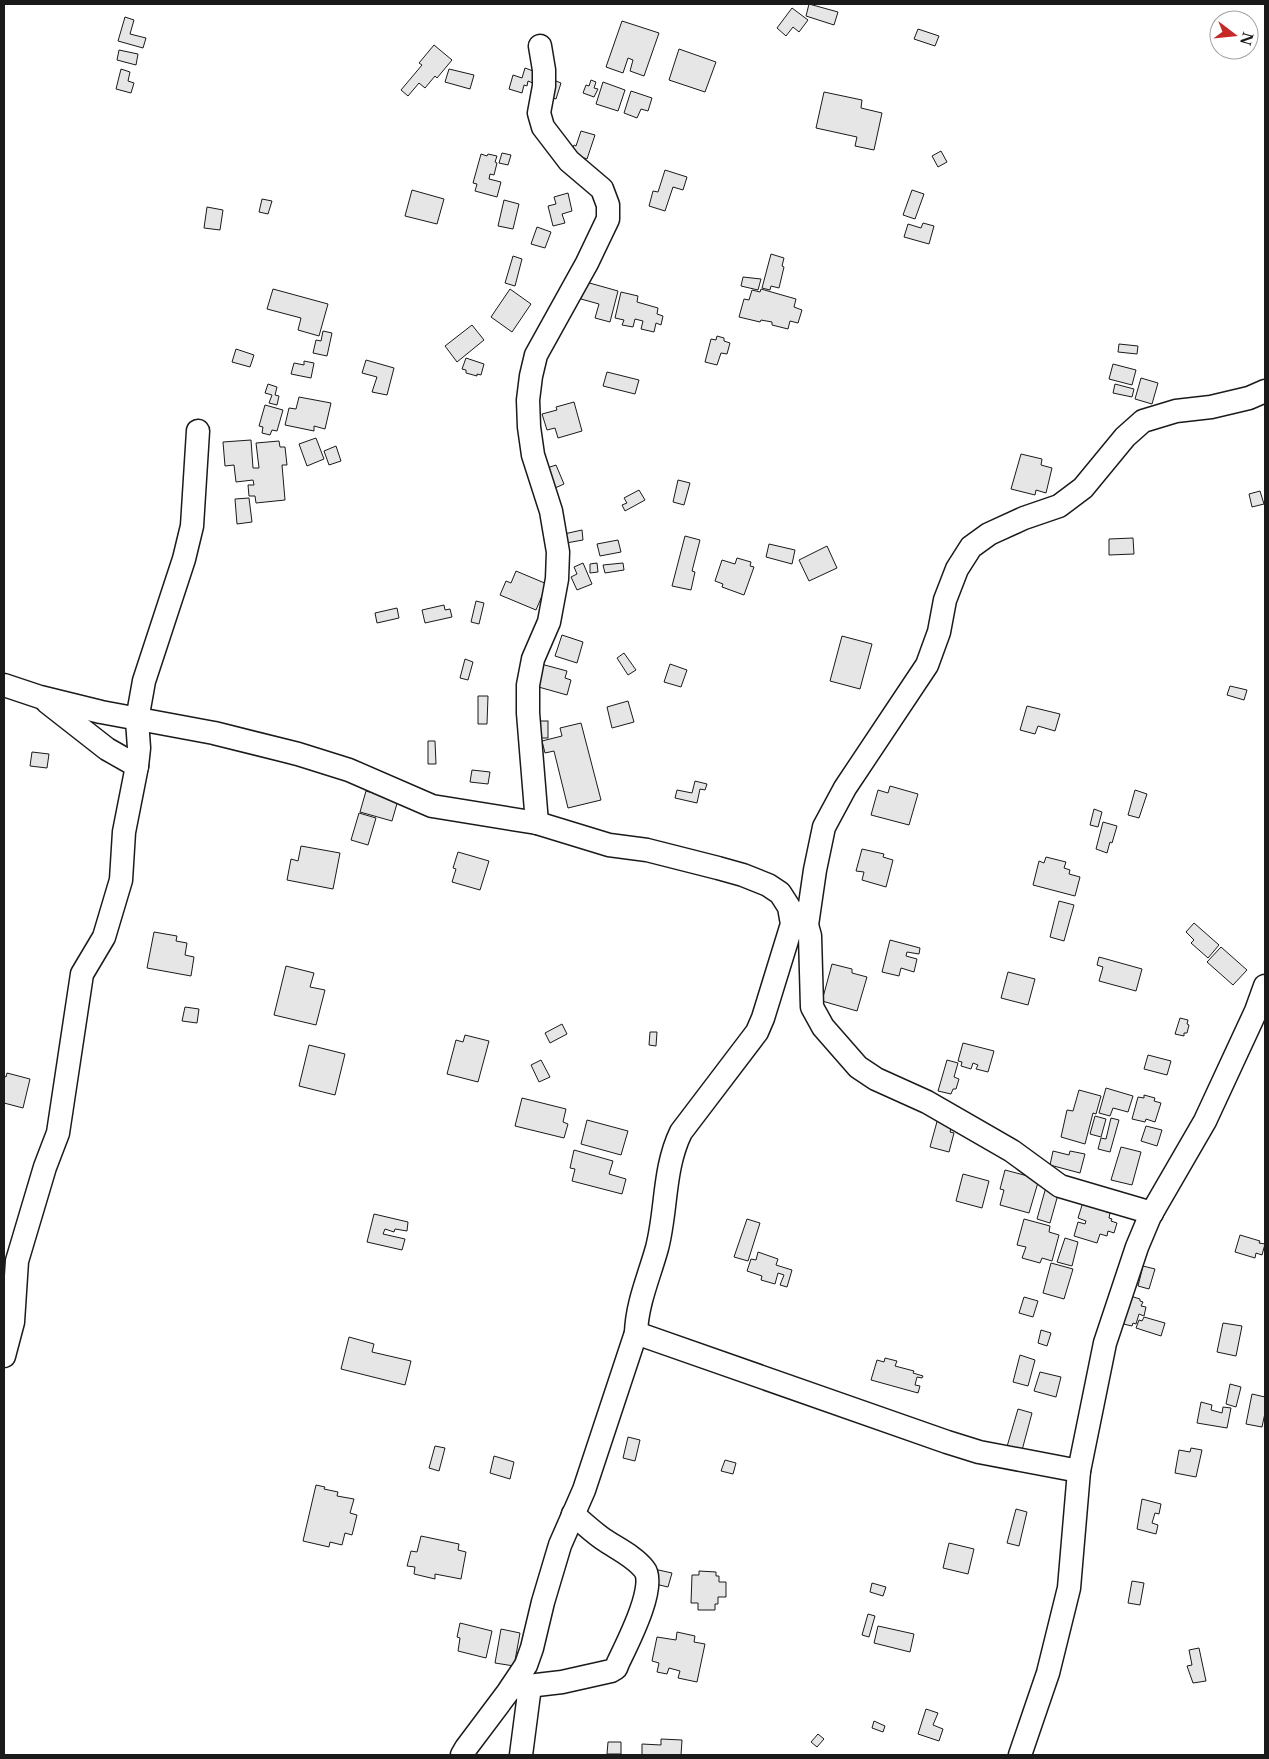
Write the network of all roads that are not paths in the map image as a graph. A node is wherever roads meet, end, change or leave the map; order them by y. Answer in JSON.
{"nodes":[{"id":1,"x":540,"y":46,"type":"dead end"},
{"id":2,"x":1265,"y":391,"type":"edge"},
{"id":3,"x":198,"y":431,"type":"dead end"},
{"id":4,"x":4,"y":685,"type":"edge"},
{"id":5,"x":40,"y":697,"type":"junction"},
{"id":6,"x":137,"y":720,"type":"junction"},
{"id":7,"x":137,"y":766,"type":"junction"},
{"id":8,"x":537,"y":823,"type":"junction"},
{"id":9,"x":789,"y":907,"type":"junction"},
{"id":10,"x":806,"y":925,"type":"junction"},
{"id":11,"x":1265,"y":986,"type":"edge"},
{"id":12,"x":1152,"y":1213,"type":"junction"},
{"id":13,"x":636,"y":1333,"type":"junction"},
{"id":14,"x":4,"y":1356,"type":"edge"},
{"id":15,"x":1080,"y":1471,"type":"junction"},
{"id":16,"x":574,"y":1514,"type":"junction"},
{"id":17,"x":520,"y":1687,"type":"junction"},
{"id":18,"x":462,"y":1755,"type":"edge"},
{"id":19,"x":521,"y":1755,"type":"edge"},
{"id":20,"x":1020,"y":1755,"type":"edge"}],
"edges":[{"from":1,"to":8,"type":"street"},
{"from":2,"to":10,"type":"street"},
{"from":3,"to":6,"type":"street"},
{"from":4,"to":5,"type":"street"},
{"from":5,"to":6,"type":"street"},
{"from":5,"to":7,"type":"street"},
{"from":6,"to":7,"type":"street"},
{"from":6,"to":8,"type":"street"},
{"from":7,"to":14,"type":"street"},
{"from":8,"to":9,"type":"street"},
{"from":9,"to":10,"type":"street"},
{"from":9,"to":13,"type":"street"},
{"from":10,"to":12,"type":"street"},
{"from":11,"to":12,"type":"street"},
{"from":12,"to":15,"type":"street"},
{"from":13,"to":15,"type":"street"},
{"from":13,"to":16,"type":"street"},
{"from":15,"to":20,"type":"street"},
{"from":16,"to":17,"type":"street"},
{"from":16,"to":17,"type":"street"},
{"from":17,"to":18,"type":"street"},
{"from":17,"to":19,"type":"street"}]}
